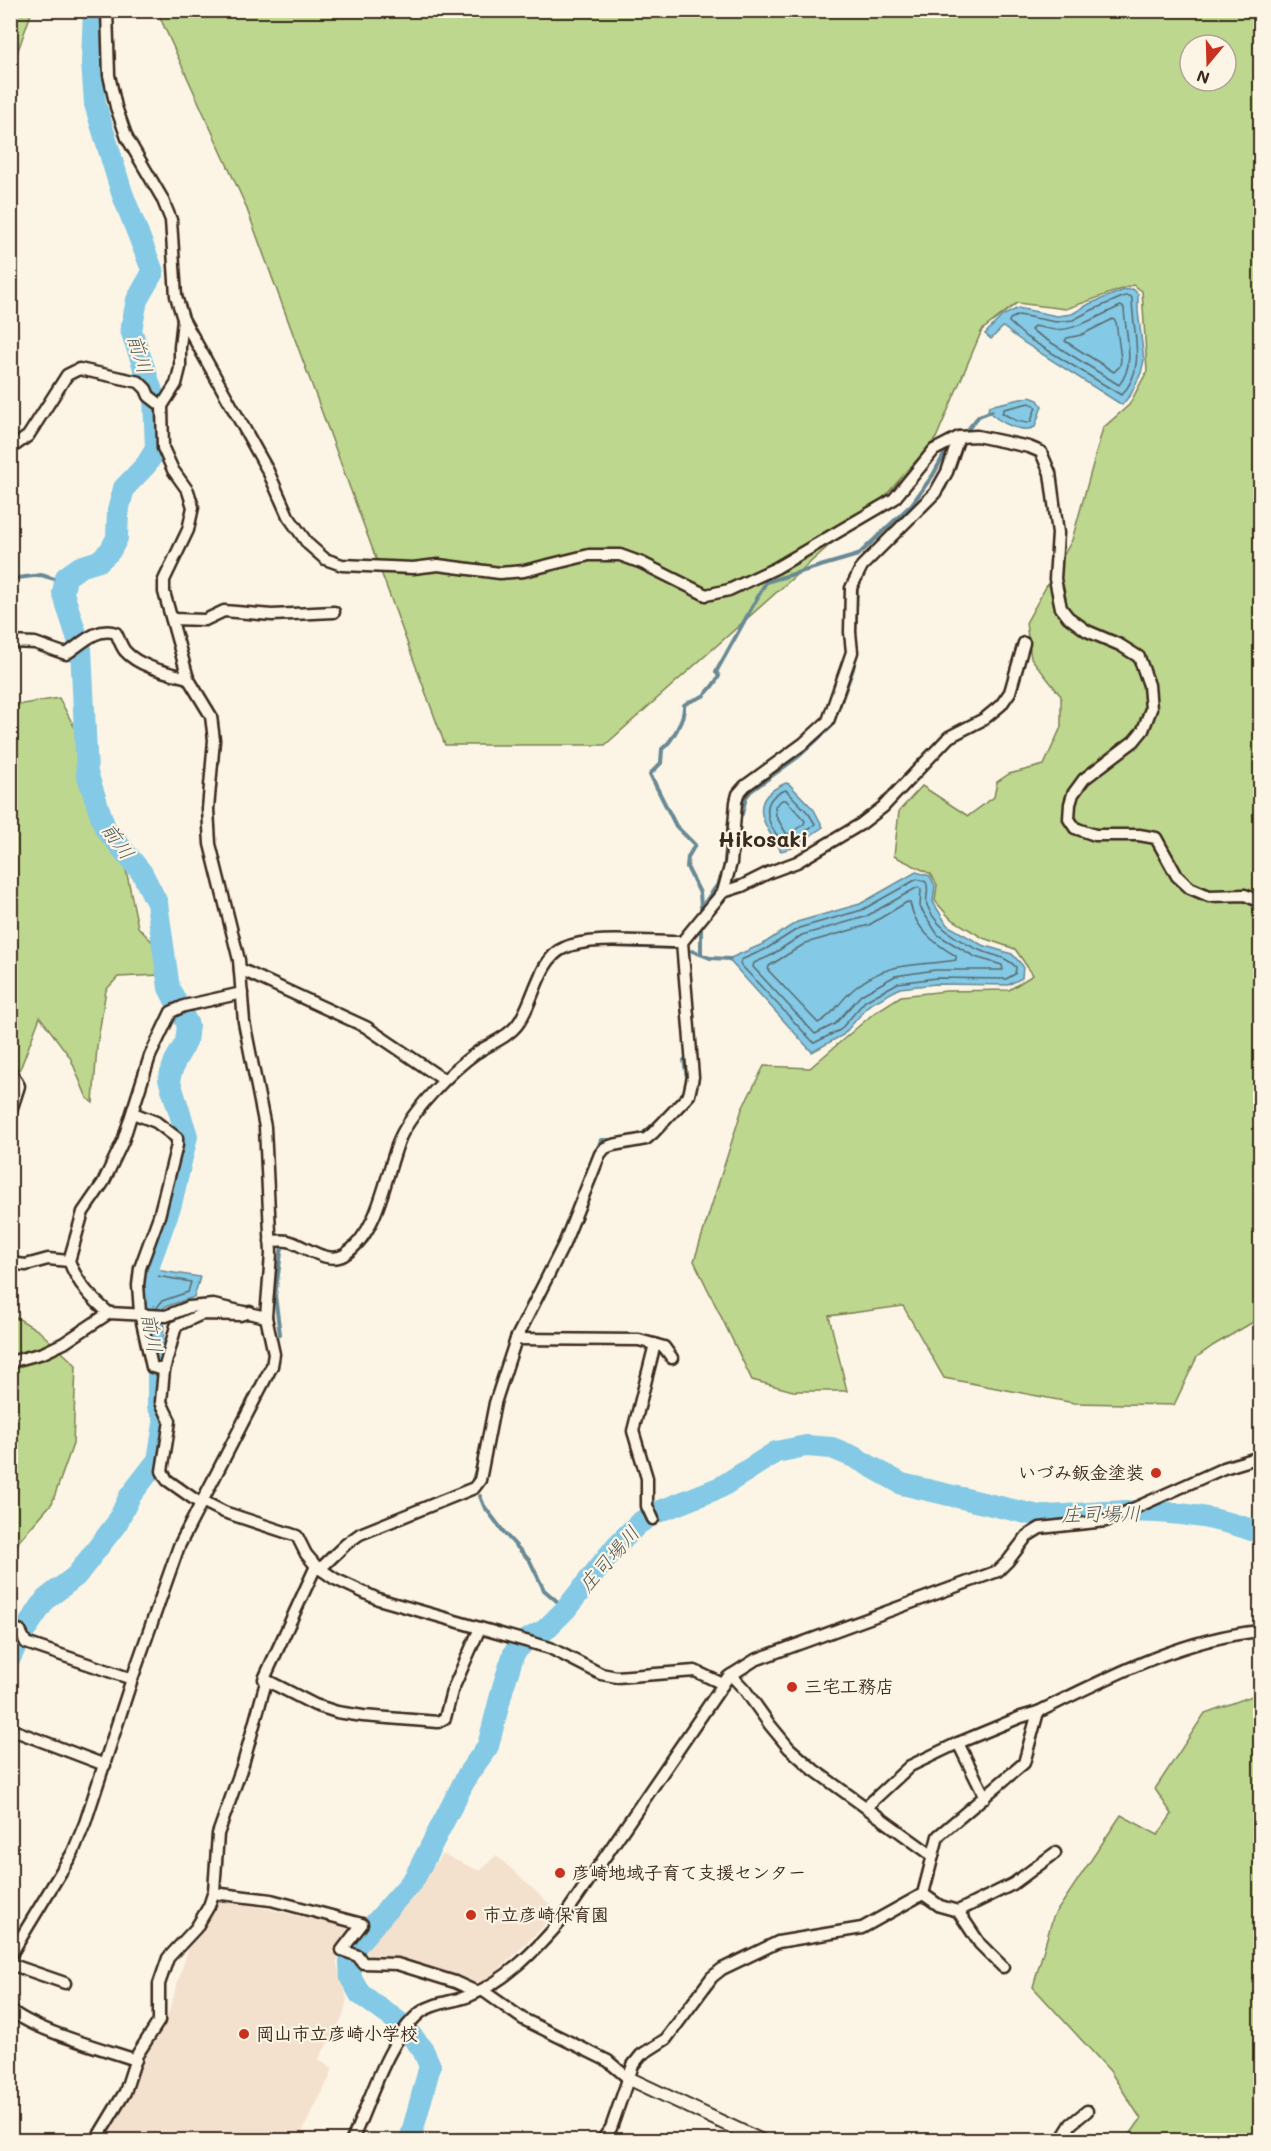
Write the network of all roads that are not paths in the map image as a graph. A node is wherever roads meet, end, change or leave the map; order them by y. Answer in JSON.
{"nodes":[{"id":1,"x":107,"y":10,"type":"edge"},
{"id":2,"x":183,"y":319,"type":"junction"},
{"id":3,"x":156,"y":401,"type":"junction"},
{"id":4,"x":958,"y":437,"type":"junction"},
{"id":5,"x":10,"y":449,"type":"edge"},
{"id":6,"x":334,"y":612,"type":"dead end"},
{"id":7,"x":172,"y":620,"type":"junction"},
{"id":8,"x":10,"y":642,"type":"edge"},
{"id":9,"x":1024,"y":643,"type":"dead end"},
{"id":10,"x":188,"y":678,"type":"junction"},
{"id":11,"x":723,"y":892,"type":"junction"},
{"id":12,"x":1260,"y":902,"type":"edge"},
{"id":13,"x":682,"y":942,"type":"junction"},
{"id":14,"x":240,"y":969,"type":"junction"},
{"id":15,"x":242,"y":993,"type":"junction"},
{"id":16,"x":10,"y":1070,"type":"edge"},
{"id":17,"x":444,"y":1080,"type":"junction"},
{"id":18,"x":133,"y":1113,"type":"junction"},
{"id":19,"x":10,"y":1114,"type":"edge"},
{"id":20,"x":270,"y":1241,"type":"junction"},
{"id":21,"x":69,"y":1261,"type":"junction"},
{"id":22,"x":10,"y":1263,"type":"edge"},
{"id":23,"x":250,"y":1312,"type":"junction"},
{"id":24,"x":109,"y":1313,"type":"junction"},
{"id":25,"x":143,"y":1314,"type":"junction"},
{"id":26,"x":266,"y":1317,"type":"junction"},
{"id":27,"x":516,"y":1339,"type":"junction"},
{"id":28,"x":655,"y":1344,"type":"junction"},
{"id":29,"x":672,"y":1358,"type":"dead end"},
{"id":30,"x":10,"y":1362,"type":"edge"},
{"id":31,"x":160,"y":1369,"type":"junction"},
{"id":32,"x":1260,"y":1457,"type":"edge"},
{"id":33,"x":202,"y":1503,"type":"junction"},
{"id":34,"x":653,"y":1519,"type":"dead end"},
{"id":35,"x":318,"y":1568,"type":"junction"},
{"id":36,"x":10,"y":1626,"type":"edge"},
{"id":37,"x":480,"y":1628,"type":"junction"},
{"id":38,"x":1260,"y":1631,"type":"edge"},
{"id":39,"x":731,"y":1675,"type":"junction"},
{"id":40,"x":132,"y":1679,"type":"junction"},
{"id":41,"x":266,"y":1682,"type":"junction"},
{"id":42,"x":723,"y":1684,"type":"junction"},
{"id":43,"x":1038,"y":1712,"type":"junction"},
{"id":44,"x":10,"y":1729,"type":"edge"},
{"id":45,"x":958,"y":1743,"type":"junction"},
{"id":46,"x":105,"y":1765,"type":"junction"},
{"id":47,"x":984,"y":1797,"type":"junction"},
{"id":48,"x":866,"y":1808,"type":"junction"},
{"id":49,"x":1055,"y":1853,"type":"dead end"},
{"id":50,"x":933,"y":1856,"type":"junction"},
{"id":51,"x":213,"y":1893,"type":"junction"},
{"id":52,"x":923,"y":1894,"type":"junction"},
{"id":53,"x":958,"y":1911,"type":"junction"},
{"id":54,"x":10,"y":1956,"type":"edge"},
{"id":55,"x":10,"y":1964,"type":"edge"},
{"id":56,"x":1003,"y":1968,"type":"dead end"},
{"id":57,"x":65,"y":1983,"type":"dead end"},
{"id":58,"x":479,"y":1991,"type":"junction"},
{"id":59,"x":10,"y":2009,"type":"edge"},
{"id":60,"x":136,"y":2060,"type":"junction"},
{"id":61,"x":627,"y":2078,"type":"junction"},
{"id":62,"x":1087,"y":2111,"type":"dead end"},
{"id":63,"x":96,"y":2140,"type":"edge"},
{"id":64,"x":352,"y":2140,"type":"edge"},
{"id":65,"x":602,"y":2140,"type":"edge"},
{"id":66,"x":760,"y":2140,"type":"edge"},
{"id":67,"x":1061,"y":2140,"type":"edge"}],
"edges":[{"from":1,"to":2,"type":"street"},
{"from":2,"to":3,"type":"street"},
{"from":2,"to":4,"type":"street"},
{"from":3,"to":5,"type":"street"},
{"from":3,"to":7,"type":"street"},
{"from":4,"to":11,"type":"street"},
{"from":4,"to":12,"type":"street"},
{"from":6,"to":7,"type":"street"},
{"from":7,"to":10,"type":"street"},
{"from":8,"to":10,"type":"street"},
{"from":9,"to":11,"type":"street"},
{"from":10,"to":14,"type":"street"},
{"from":11,"to":13,"type":"street"},
{"from":13,"to":17,"type":"street"},
{"from":13,"to":27,"type":"street"},
{"from":14,"to":15,"type":"street"},
{"from":14,"to":17,"type":"street"},
{"from":15,"to":18,"type":"street"},
{"from":15,"to":20,"type":"street"},
{"from":16,"to":19,"type":"street"},
{"from":17,"to":20,"type":"street"},
{"from":18,"to":21,"type":"street"},
{"from":18,"to":25,"type":"street"},
{"from":20,"to":26,"type":"street"},
{"from":21,"to":22,"type":"street"},
{"from":21,"to":24,"type":"street"},
{"from":23,"to":25,"type":"street"},
{"from":23,"to":26,"type":"street"},
{"from":23,"to":31,"type":"street"},
{"from":24,"to":25,"type":"street"},
{"from":24,"to":30,"type":"street"},
{"from":25,"to":31,"type":"street"},
{"from":26,"to":33,"type":"street"},
{"from":27,"to":28,"type":"street"},
{"from":27,"to":35,"type":"street"},
{"from":28,"to":29,"type":"street"},
{"from":28,"to":34,"type":"street"},
{"from":31,"to":33,"type":"street"},
{"from":32,"to":39,"type":"street"},
{"from":33,"to":35,"type":"street"},
{"from":33,"to":40,"type":"street"},
{"from":35,"to":37,"type":"street"},
{"from":35,"to":41,"type":"street"},
{"from":36,"to":40,"type":"street"},
{"from":37,"to":41,"type":"street"},
{"from":37,"to":42,"type":"street"},
{"from":38,"to":43,"type":"street"},
{"from":39,"to":42,"type":"street"},
{"from":39,"to":48,"type":"street"},
{"from":40,"to":46,"type":"street"},
{"from":41,"to":51,"type":"street"},
{"from":42,"to":58,"type":"street"},
{"from":43,"to":45,"type":"street"},
{"from":43,"to":47,"type":"street"},
{"from":44,"to":46,"type":"street"},
{"from":45,"to":47,"type":"street"},
{"from":45,"to":48,"type":"street"},
{"from":46,"to":54,"type":"street"},
{"from":47,"to":50,"type":"street"},
{"from":48,"to":50,"type":"street"},
{"from":49,"to":53,"type":"street"},
{"from":50,"to":52,"type":"street"},
{"from":51,"to":58,"type":"street"},
{"from":51,"to":60,"type":"street"},
{"from":52,"to":53,"type":"street"},
{"from":52,"to":61,"type":"street"},
{"from":53,"to":56,"type":"street"},
{"from":55,"to":57,"type":"street"},
{"from":58,"to":61,"type":"street"},
{"from":58,"to":64,"type":"street"},
{"from":59,"to":60,"type":"street"},
{"from":60,"to":63,"type":"street"},
{"from":61,"to":65,"type":"street"},
{"from":61,"to":66,"type":"street"},
{"from":62,"to":67,"type":"street"}]}
